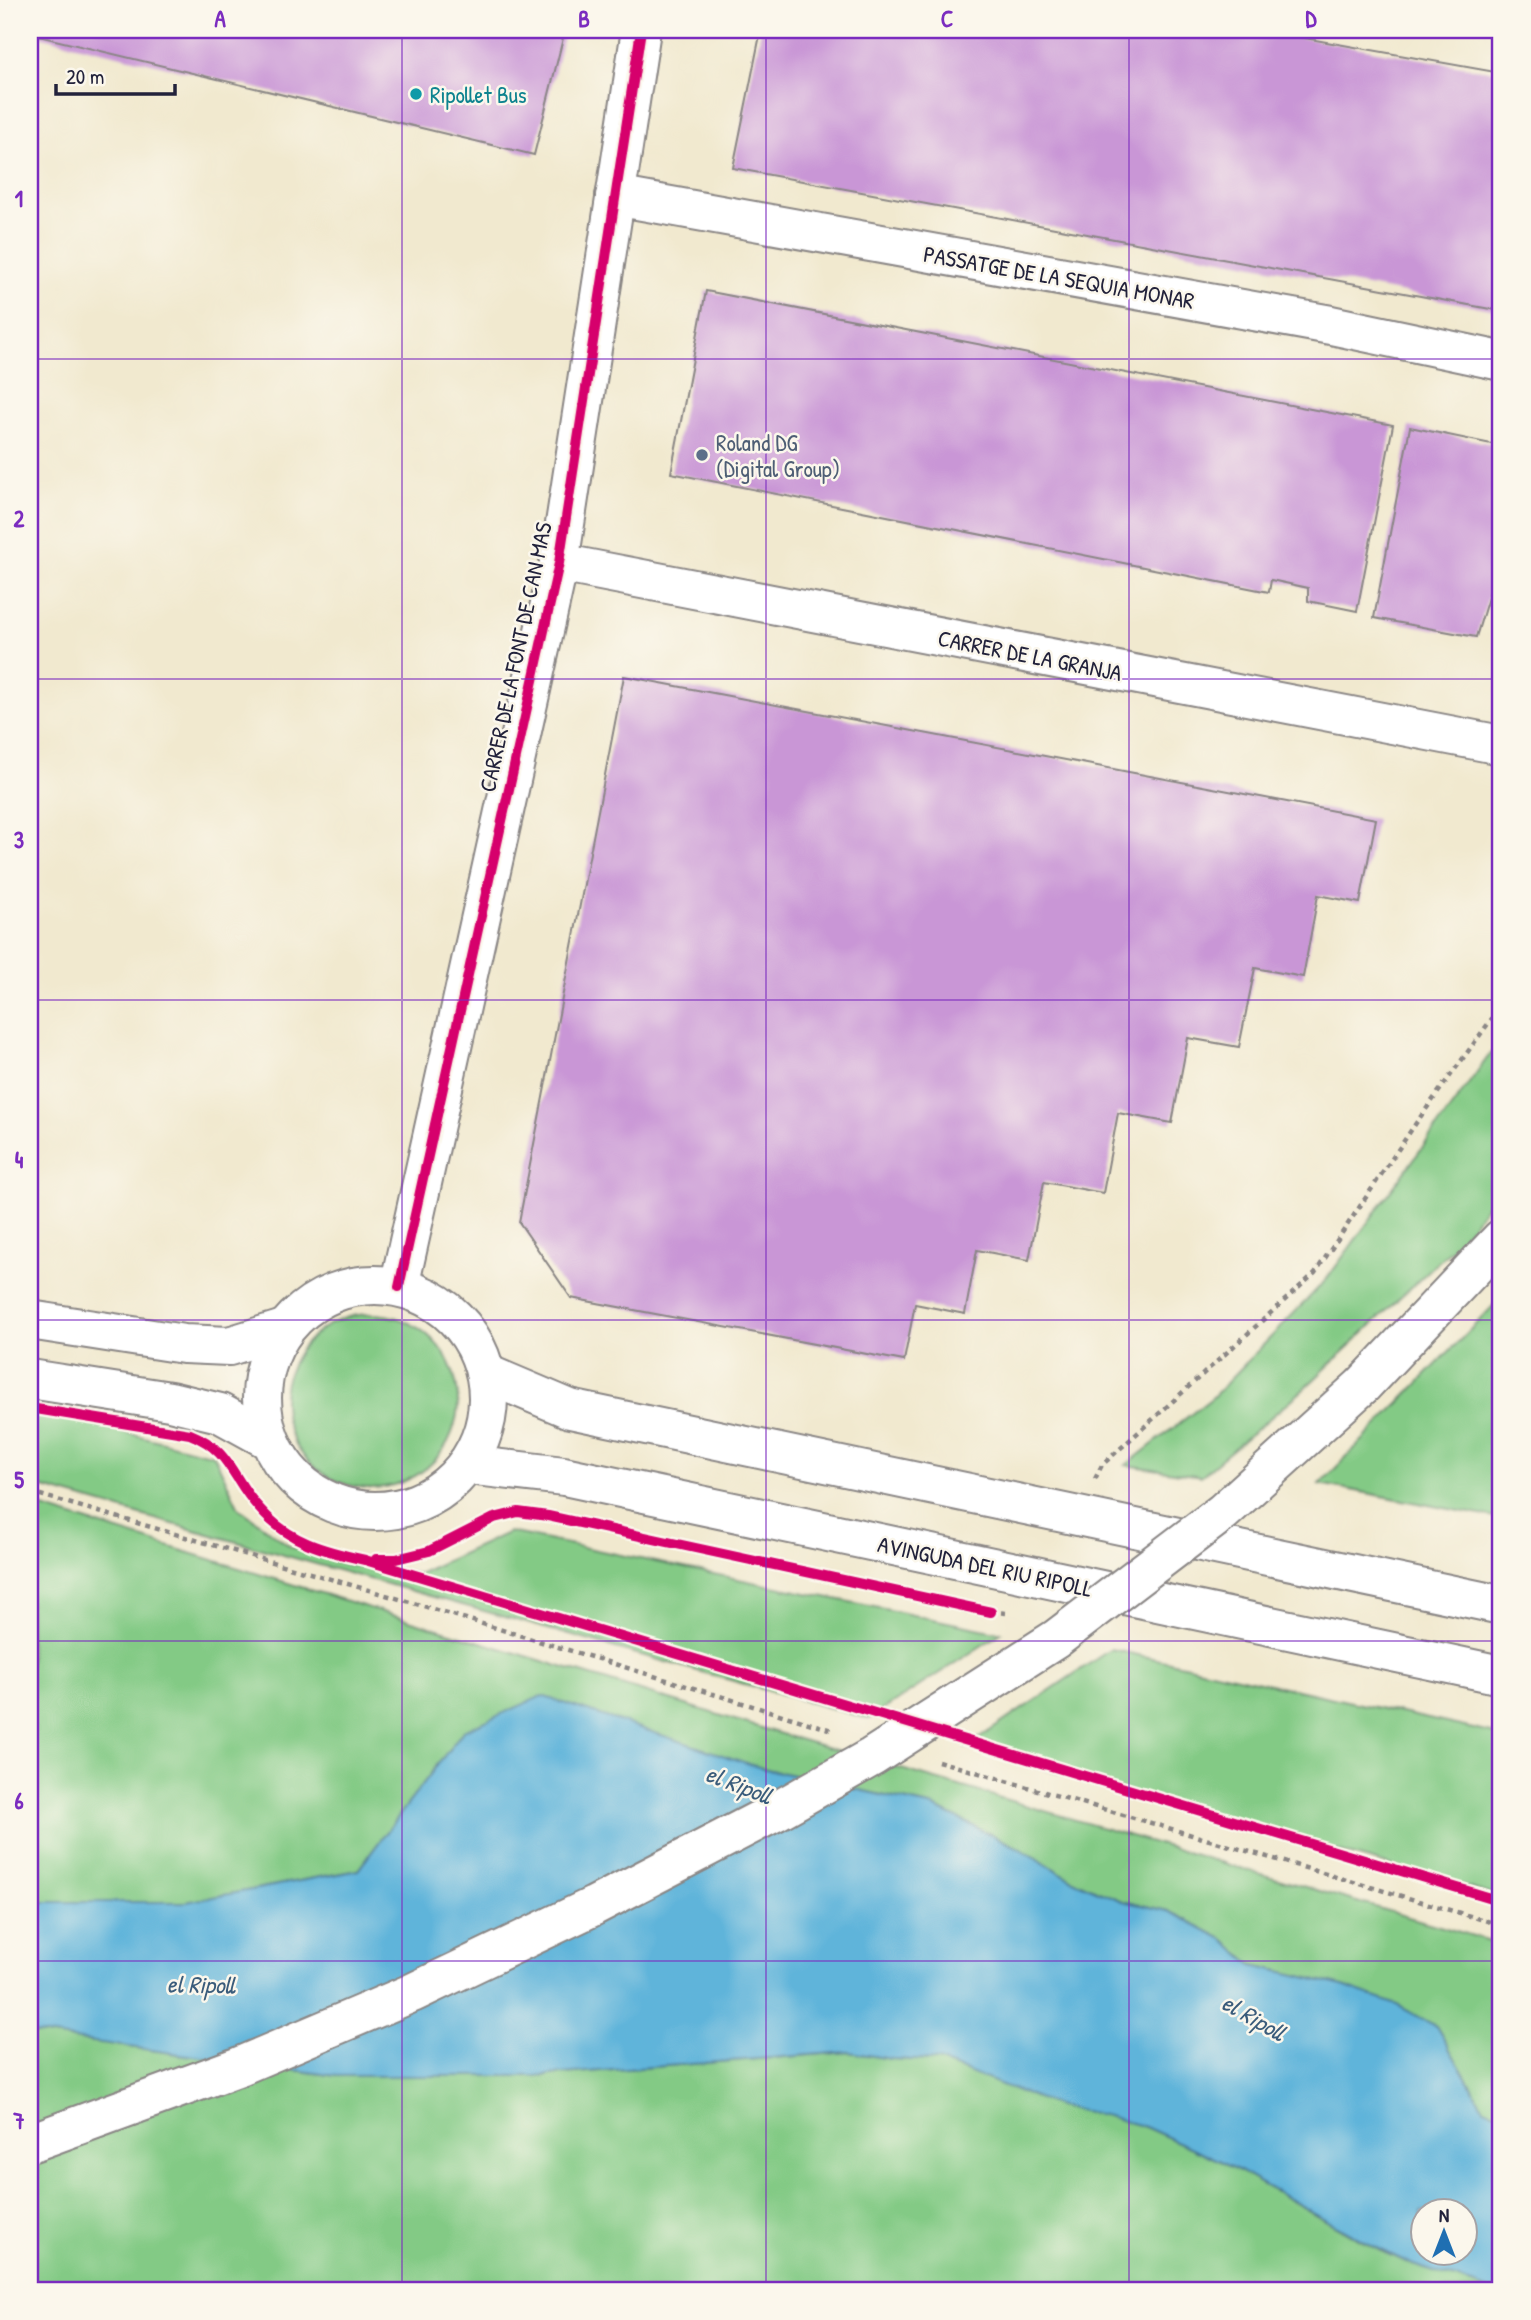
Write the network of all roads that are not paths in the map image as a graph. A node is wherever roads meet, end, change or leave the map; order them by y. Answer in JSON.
{"nodes":[{"id":1,"x":641,"y":30,"type":"edge"},
{"id":2,"x":615,"y":196,"type":"junction"},
{"id":3,"x":1501,"y":361,"type":"edge"},
{"id":4,"x":559,"y":563,"type":"junction"},
{"id":5,"x":1501,"y":745,"type":"edge"},
{"id":6,"x":1501,"y":1239,"type":"edge"},
{"id":7,"x":399,"y":1287,"type":"junction"},
{"id":8,"x":30,"y":1320,"type":"edge"},
{"id":9,"x":284,"y":1329,"type":"junction"},
{"id":10,"x":487,"y":1374,"type":"junction"},
{"id":11,"x":30,"y":1379,"type":"edge"},
{"id":12,"x":269,"y":1440,"type":"junction"},
{"id":13,"x":467,"y":1465,"type":"junction"},
{"id":14,"x":1501,"y":1605,"type":"edge"},
{"id":15,"x":1501,"y":1675,"type":"edge"},
{"id":16,"x":30,"y":2143,"type":"edge"}],
"edges":[{"from":1,"to":2,"type":"street","name":"CARRER DE LA FONT DE CAN MAS"},
{"from":2,"to":3,"type":"street","name":"PASSATGE DE LA SEQUIA MONAR"},
{"from":2,"to":4,"type":"street","name":"CARRER DE LA FONT DE CAN MAS"},
{"from":4,"to":5,"type":"street","name":"CARRER DE LA GRANJA"},
{"from":4,"to":7,"type":"street","name":"CARRER DE LA FONT DE CAN MAS"},
{"from":6,"to":16,"type":"street","bridge":true},
{"from":7,"to":9,"type":"street"},
{"from":7,"to":10,"type":"street"},
{"from":8,"to":9,"type":"street"},
{"from":9,"to":12,"type":"street"},
{"from":10,"to":13,"type":"street"},
{"from":10,"to":14,"type":"street"},
{"from":11,"to":12,"type":"street"},
{"from":12,"to":13,"type":"street"},
{"from":13,"to":15,"type":"street","name":"AVINGUDA DEL RIU RIPOLL"}]}
